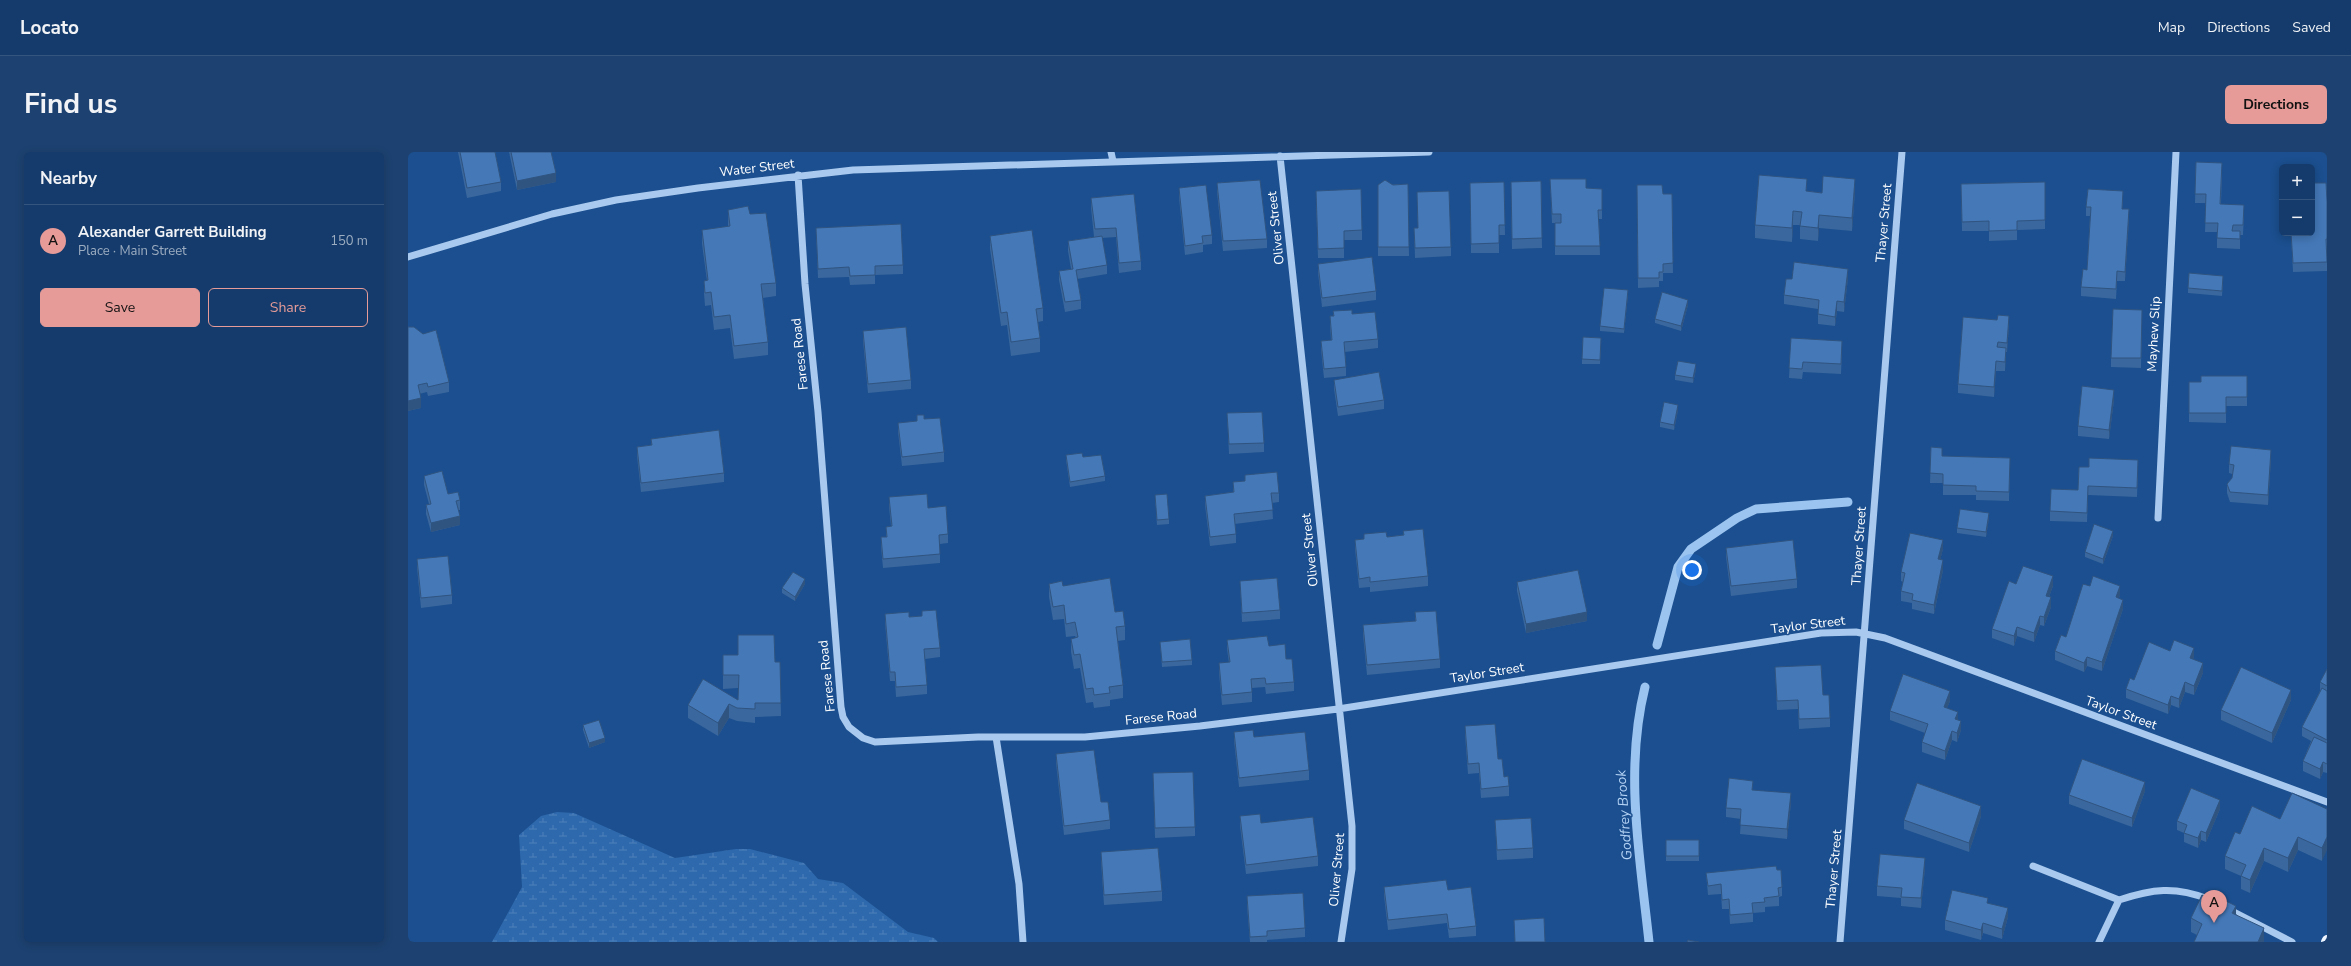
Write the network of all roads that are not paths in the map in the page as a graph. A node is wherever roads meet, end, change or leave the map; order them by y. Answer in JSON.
{"nodes":[{"id":1,"x":1111,"y":152,"type":"edge"},
{"id":2,"x":1429,"y":152,"type":"edge"},
{"id":3,"x":1902,"y":152,"type":"edge"},
{"id":4,"x":2176,"y":152,"type":"edge"},
{"id":5,"x":1280,"y":156,"type":"junction"},
{"id":6,"x":1112,"y":161,"type":"junction"},
{"id":7,"x":798,"y":175,"type":"junction"},
{"id":8,"x":408,"y":257,"type":"edge"},
{"id":9,"x":2158,"y":518,"type":"dead end"},
{"id":10,"x":1865,"y":633,"type":"junction"},
{"id":11,"x":1338,"y":709,"type":"junction"},
{"id":12,"x":996,"y":737,"type":"junction"},
{"id":13,"x":2327,"y":802,"type":"edge"},
{"id":14,"x":2033,"y":866,"type":"dead end"},
{"id":15,"x":2119,"y":900,"type":"junction"},
{"id":16,"x":2215,"y":902,"type":"edge"},
{"id":17,"x":2222,"y":906,"type":"edge"},
{"id":18,"x":1023,"y":942,"type":"edge"},
{"id":19,"x":1341,"y":942,"type":"edge"},
{"id":20,"x":1840,"y":942,"type":"edge"},
{"id":21,"x":2099,"y":942,"type":"edge"},
{"id":22,"x":2292,"y":942,"type":"edge"}],
"edges":[{"from":1,"to":6,"type":"street"},
{"from":2,"to":5,"type":"street","name":"Water Street"},
{"from":3,"to":10,"type":"street","name":"Thayer Street"},
{"from":4,"to":9,"type":"street","name":"Mayhew Slip"},
{"from":5,"to":6,"type":"street","name":"Water Street"},
{"from":5,"to":11,"type":"street","name":"Oliver Street"},
{"from":6,"to":7,"type":"street","name":"Water Street"},
{"from":7,"to":8,"type":"street","name":"Water Street"},
{"from":7,"to":12,"type":"street","name":"Farese Road"},
{"from":10,"to":11,"type":"street","name":"Taylor Street"},
{"from":10,"to":13,"type":"street","name":"Taylor Street"},
{"from":10,"to":20,"type":"street","name":"Thayer Street"},
{"from":11,"to":12,"type":"street","name":"Farese Road"},
{"from":11,"to":19,"type":"street","name":"Oliver Street"},
{"from":12,"to":18,"type":"street"},
{"from":14,"to":15,"type":"street"},
{"from":15,"to":16,"type":"street"},
{"from":15,"to":21,"type":"street"},
{"from":17,"to":22,"type":"street"}]}
